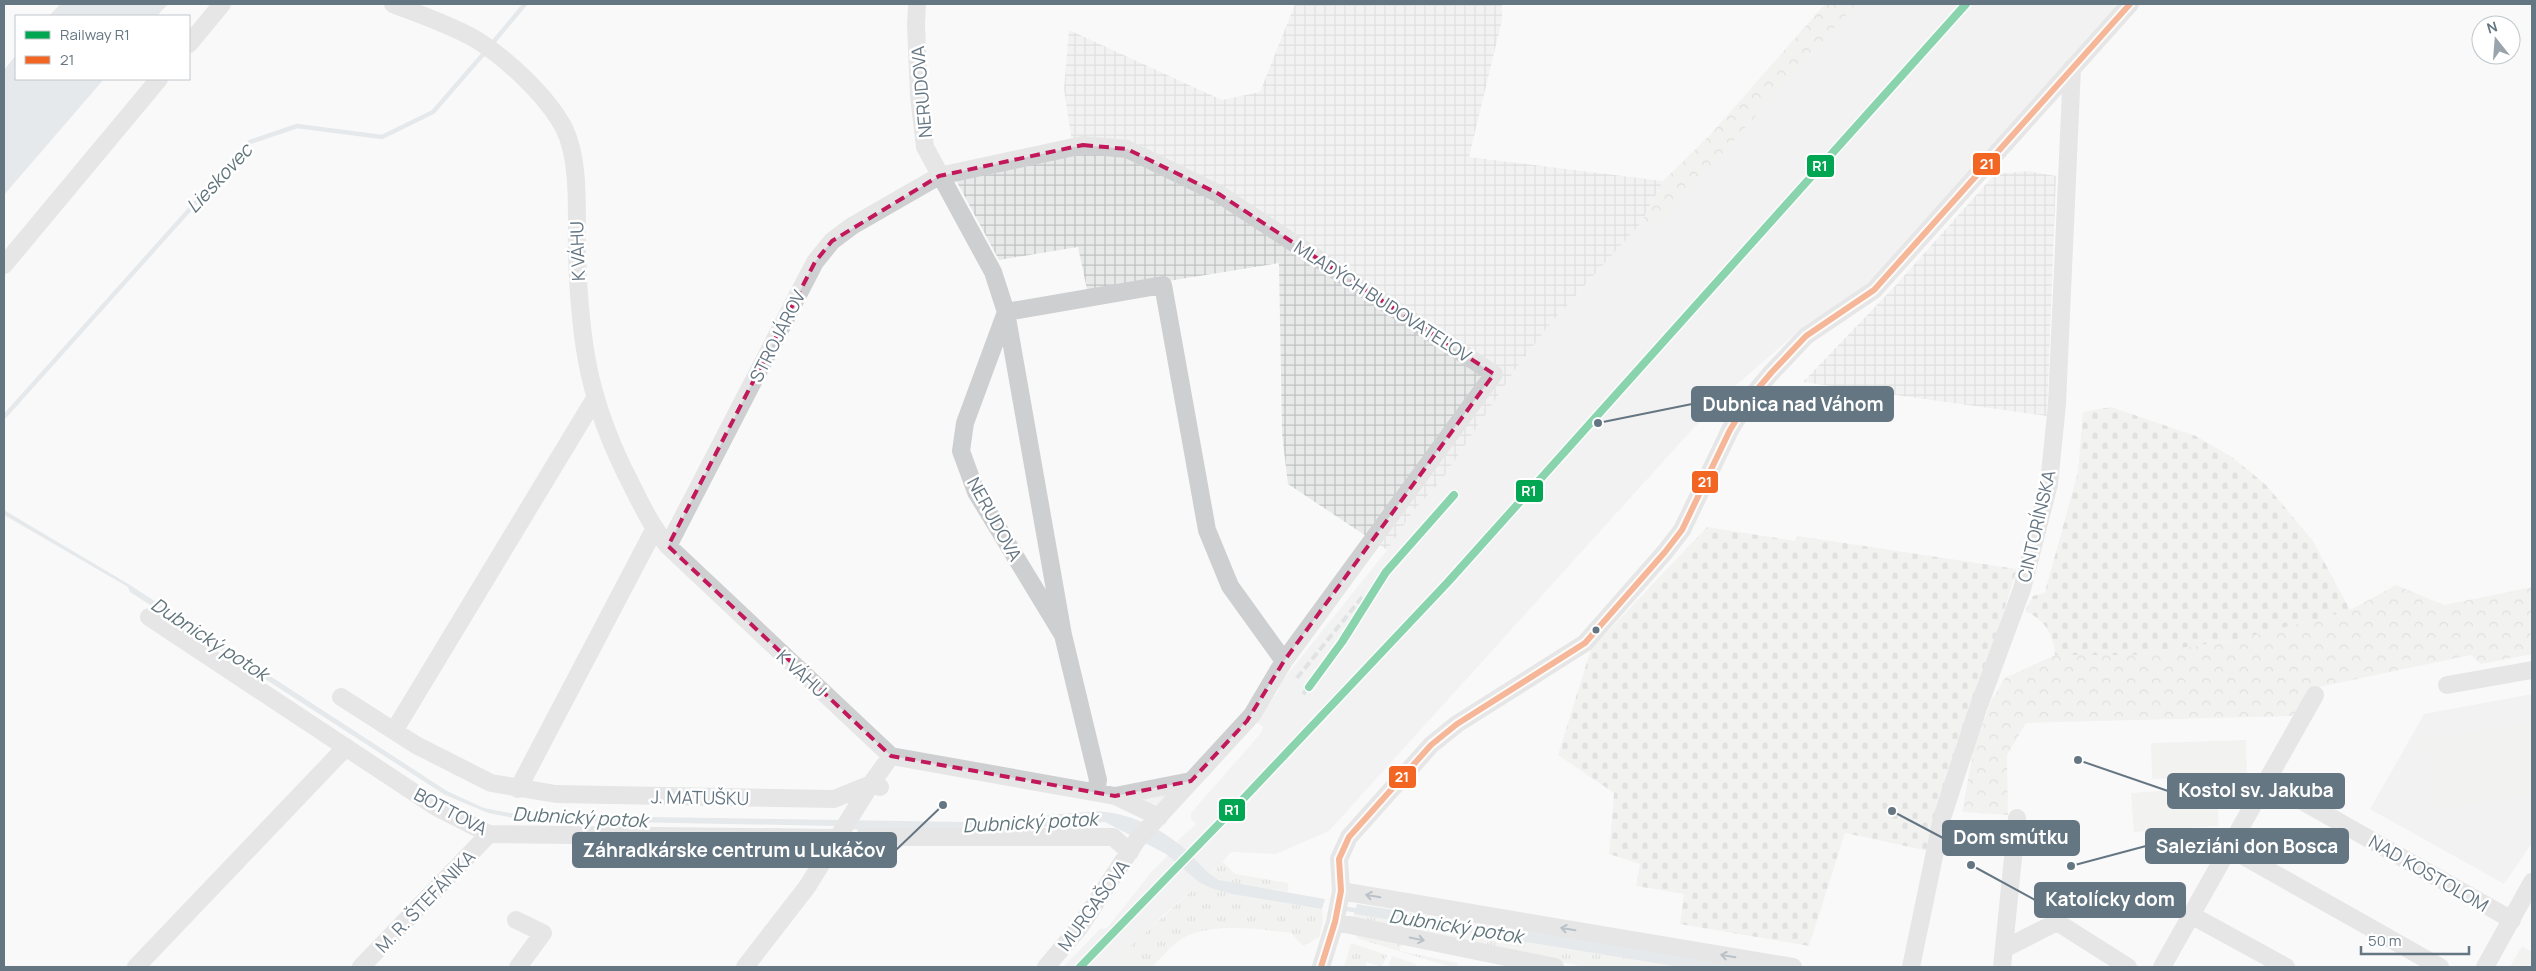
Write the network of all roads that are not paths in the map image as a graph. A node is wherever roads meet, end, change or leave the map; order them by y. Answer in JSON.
{"nodes":[{"id":1,"x":222,"y":4,"type":"edge"},
{"id":2,"x":394,"y":4,"type":"edge"},
{"id":3,"x":917,"y":4,"type":"edge"},
{"id":4,"x":2130,"y":4,"type":"edge"},
{"id":5,"x":190,"y":43,"type":"edge"},
{"id":6,"x":2072,"y":68,"type":"junction"},
{"id":7,"x":159,"y":80,"type":"edge"},
{"id":8,"x":939,"y":176,"type":"junction"},
{"id":9,"x":4,"y":265,"type":"edge"},
{"id":10,"x":1006,"y":312,"type":"junction"},
{"id":11,"x":594,"y":400,"type":"junction"},
{"id":12,"x":654,"y":530,"type":"junction"},
{"id":13,"x":668,"y":546,"type":"junction"},
{"id":14,"x":149,"y":617,"type":"dead end"},
{"id":15,"x":1063,"y":634,"type":"junction"},
{"id":16,"x":1284,"y":662,"type":"junction"},
{"id":17,"x":2532,"y":670,"type":"edge"},
{"id":18,"x":2447,"y":684,"type":"dead end"},
{"id":19,"x":2315,"y":695,"type":"dead end"},
{"id":20,"x":341,"y":697,"type":"dead end"},
{"id":21,"x":394,"y":731,"type":"junction"},
{"id":22,"x":346,"y":747,"type":"junction"},
{"id":23,"x":891,"y":756,"type":"junction"},
{"id":24,"x":1191,"y":781,"type":"junction"},
{"id":25,"x":2268,"y":781,"type":"junction"},
{"id":26,"x":875,"y":786,"type":"junction"},
{"id":27,"x":518,"y":789,"type":"junction"},
{"id":28,"x":1096,"y":792,"type":"junction"},
{"id":29,"x":1114,"y":796,"type":"junction"},
{"id":30,"x":2017,"y":818,"type":"dead end"},
{"id":31,"x":1155,"y":821,"type":"junction"},
{"id":32,"x":489,"y":834,"type":"junction"},
{"id":33,"x":840,"y":836,"type":"junction"},
{"id":34,"x":864,"y":837,"type":"dead end"},
{"id":35,"x":1134,"y":846,"type":"junction"},
{"id":36,"x":2229,"y":848,"type":"junction"},
{"id":37,"x":2532,"y":882,"type":"edge"},
{"id":38,"x":1338,"y":906,"type":"junction"},
{"id":39,"x":2191,"y":915,"type":"junction"},
{"id":40,"x":516,"y":920,"type":"dead end"},
{"id":41,"x":2512,"y":920,"type":"junction"},
{"id":42,"x":2004,"y":949,"type":"junction"},
{"id":43,"x":136,"y":967,"type":"edge"},
{"id":44,"x":361,"y":967,"type":"edge"},
{"id":45,"x":518,"y":967,"type":"edge"},
{"id":46,"x":745,"y":967,"type":"edge"},
{"id":47,"x":1046,"y":967,"type":"edge"},
{"id":48,"x":1321,"y":967,"type":"edge"},
{"id":49,"x":1555,"y":967,"type":"edge"},
{"id":50,"x":1793,"y":967,"type":"edge"},
{"id":51,"x":1911,"y":967,"type":"edge"},
{"id":52,"x":2002,"y":967,"type":"edge"},
{"id":53,"x":2128,"y":967,"type":"edge"},
{"id":54,"x":2162,"y":967,"type":"edge"},
{"id":55,"x":2286,"y":967,"type":"edge"},
{"id":56,"x":2440,"y":967,"type":"edge"},
{"id":57,"x":2485,"y":967,"type":"edge"}],
"edges":[{"from":1,"to":5,"type":"street"},
{"from":2,"to":11,"type":"street","name":"K VÁHU"},
{"from":3,"to":8,"type":"street","name":"NERUDOVA"},
{"from":4,"to":6,"type":"street"},
{"from":6,"to":38,"type":"street"},
{"from":6,"to":51,"type":"street","name":"CINTORÍNSKA"},
{"from":7,"to":9,"type":"street"},
{"from":8,"to":10,"type":"street","name":"NERUDOVA"},
{"from":8,"to":13,"type":"street","name":"STROJÁROV"},
{"from":8,"to":16,"type":"street","name":"MLADÝCH BUDOVATEĽOV"},
{"from":10,"to":15,"type":"street","name":"NERUDOVA"},
{"from":10,"to":15,"type":"street","name":"NERUDOVA"},
{"from":10,"to":16,"type":"street"},
{"from":11,"to":12,"type":"street","name":"K VÁHU"},
{"from":11,"to":21,"type":"street"},
{"from":12,"to":13,"type":"street","name":"K VÁHU"},
{"from":12,"to":27,"type":"street"},
{"from":13,"to":23,"type":"street","name":"K VÁHU"},
{"from":14,"to":22,"type":"street","name":"BOTTOVA"},
{"from":15,"to":28,"type":"street","name":"NERUDOVA"},
{"from":16,"to":24,"type":"street","name":"MLADÝCH BUDOVATEĽOV"},
{"from":17,"to":18,"type":"street"},
{"from":19,"to":25,"type":"street"},
{"from":20,"to":21,"type":"street","name":"J. MATUŠKU"},
{"from":21,"to":27,"type":"street","name":"J. MATUŠKU"},
{"from":22,"to":32,"type":"street","name":"BOTTOVA"},
{"from":22,"to":43,"type":"street"},
{"from":23,"to":26,"type":"street"},
{"from":23,"to":28,"type":"street"},
{"from":24,"to":29,"type":"street"},
{"from":24,"to":31,"type":"street","name":"MLADÝCH BUDOVATEĽOV"},
{"from":25,"to":36,"type":"street"},
{"from":25,"to":41,"type":"street","name":"NAD KOSTOLOM"},
{"from":26,"to":27,"type":"street","name":"J. MATUŠKU"},
{"from":26,"to":33,"type":"street"},
{"from":28,"to":29,"type":"street"},
{"from":29,"to":31,"type":"street"},
{"from":30,"to":42,"type":"street"},
{"from":31,"to":35,"type":"street","name":"MURGAŠOVA"},
{"from":32,"to":33,"type":"street","name":"BOTTOVA"},
{"from":32,"to":44,"type":"street","name":"M. R. ŠTEFÁNIKA"},
{"from":33,"to":46,"type":"street"},
{"from":34,"to":35,"type":"street"},
{"from":35,"to":47,"type":"street","name":"MURGAŠOVA"},
{"from":36,"to":39,"type":"street"},
{"from":36,"to":56,"type":"street"},
{"from":37,"to":41,"type":"street"},
{"from":38,"to":48,"type":"street"},
{"from":38,"to":49,"type":"street","one_way":true},
{"from":50,"to":38,"type":"street","one_way":true},
{"from":39,"to":54,"type":"street"},
{"from":39,"to":55,"type":"street"},
{"from":40,"to":45,"type":"street"},
{"from":41,"to":57,"type":"street"},
{"from":42,"to":52,"type":"street"},
{"from":42,"to":53,"type":"street"}]}
